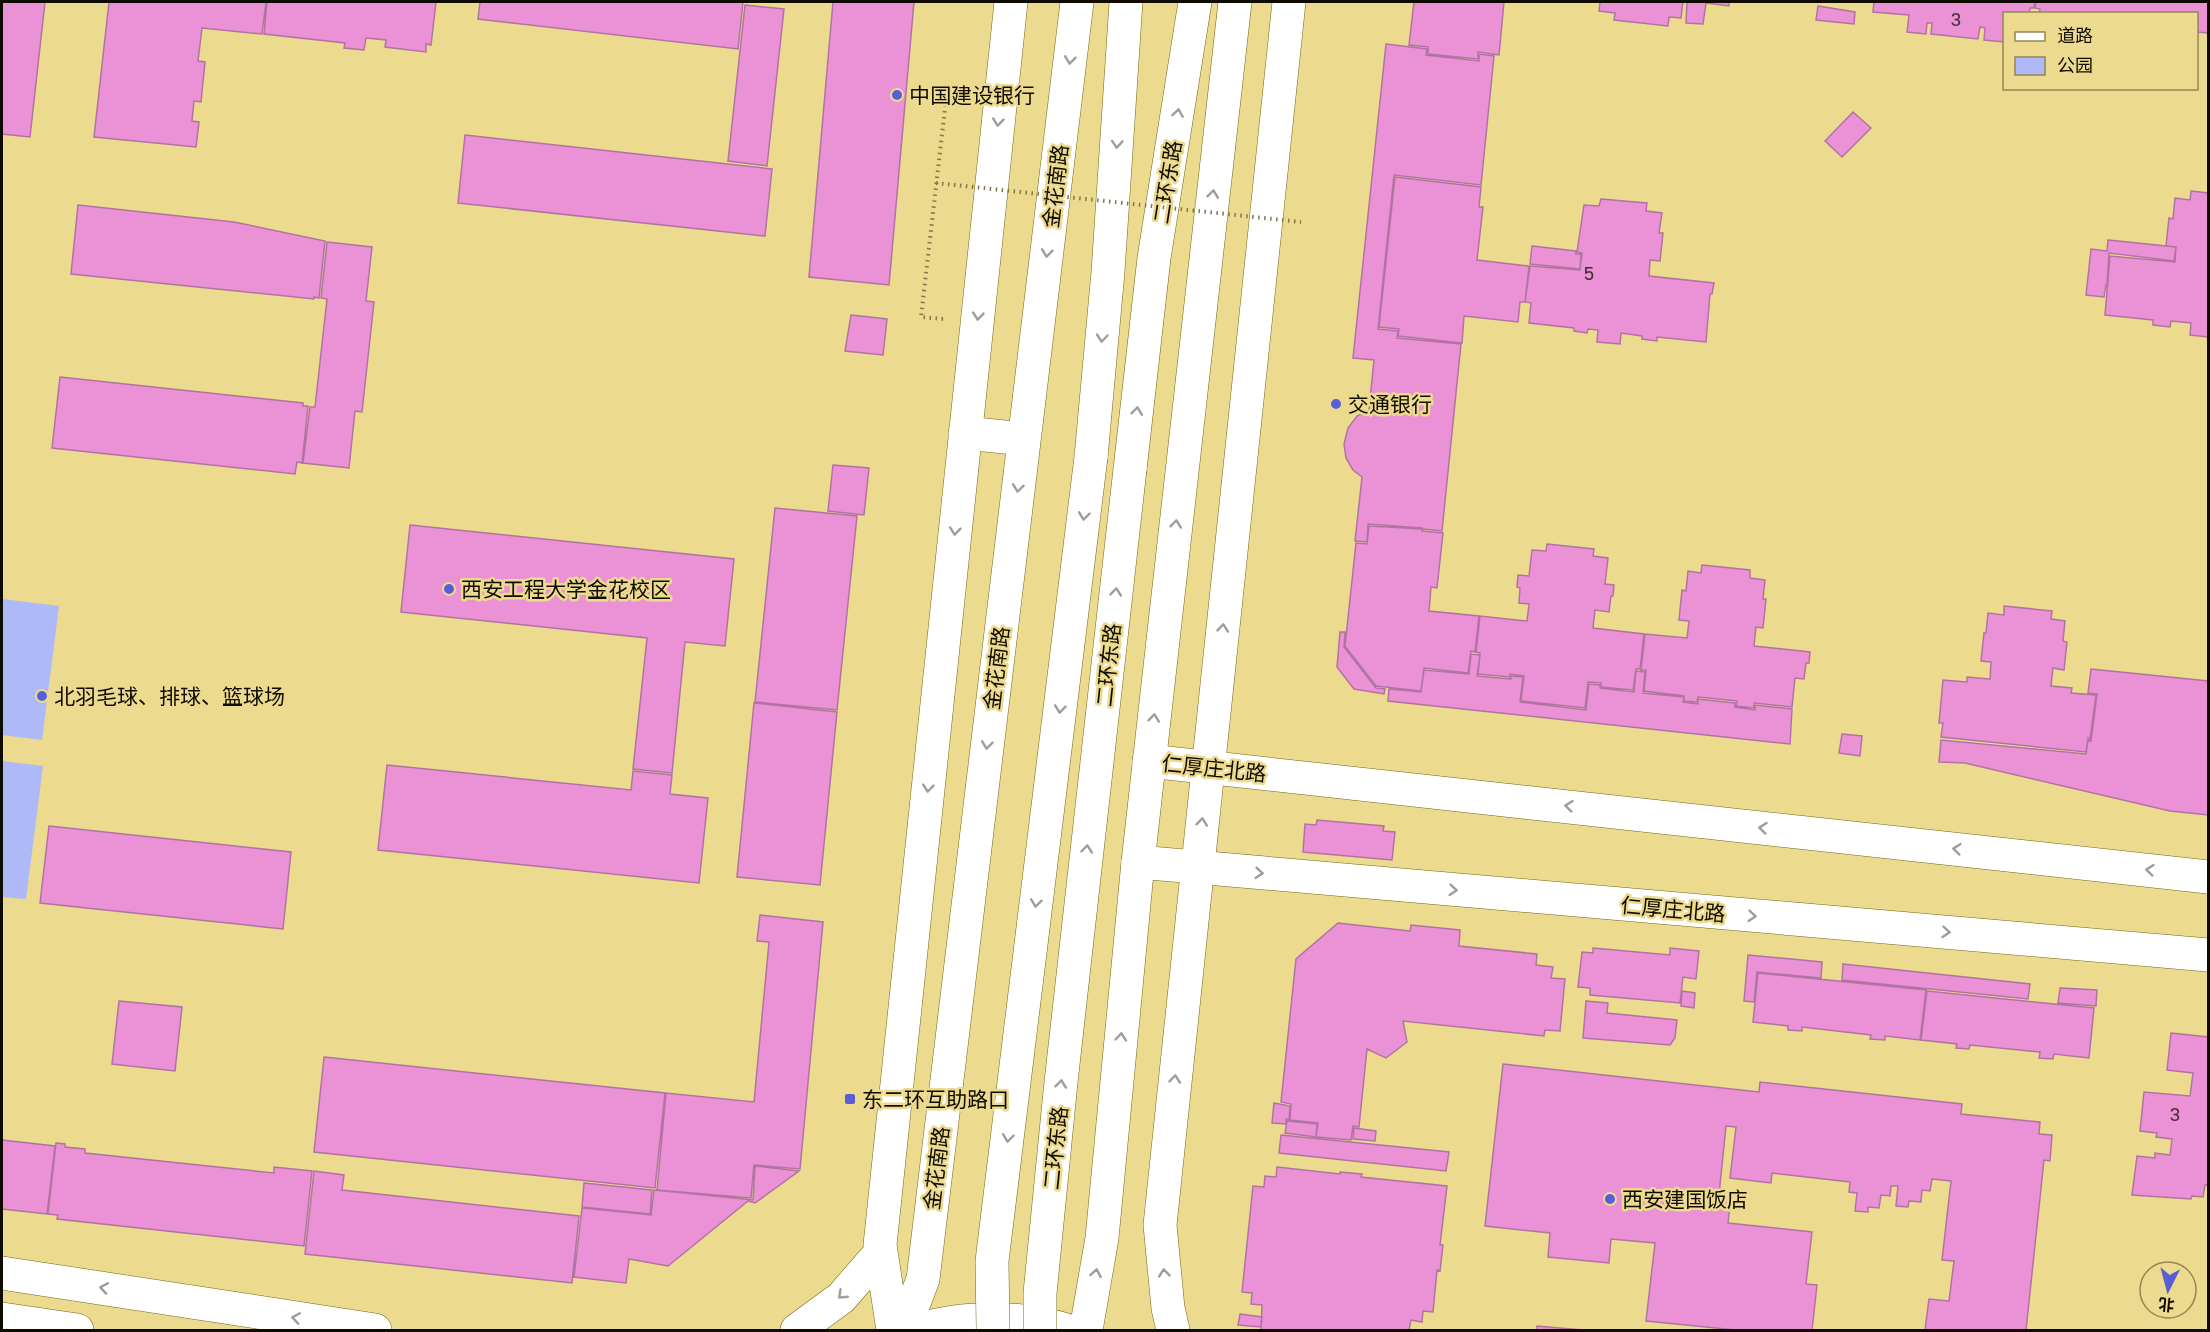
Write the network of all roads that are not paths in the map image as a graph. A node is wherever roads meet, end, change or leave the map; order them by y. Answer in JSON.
{"nodes":[{"id":1,"x":1011,"y":2,"type":"edge"},
{"id":2,"x":1077,"y":2,"type":"edge"},
{"id":3,"x":1126,"y":2,"type":"edge"},
{"id":4,"x":1196,"y":2,"type":"edge"},
{"id":5,"x":1210,"y":2,"type":"edge"},
{"id":6,"x":1235,"y":2,"type":"edge"},
{"id":7,"x":1289,"y":2,"type":"edge"},
{"id":8,"x":1184,"y":70,"type":"junction"},
{"id":9,"x":965,"y":433,"type":"junction"},
{"id":10,"x":1024,"y":439,"type":"junction"},
{"id":11,"x":1149,"y":761,"type":"junction"},
{"id":12,"x":1208,"y":767,"type":"junction"},
{"id":13,"x":1138,"y":862,"type":"junction"},
{"id":14,"x":1198,"y":868,"type":"junction"},
{"id":15,"x":2208,"y":877,"type":"edge"},
{"id":16,"x":2208,"y":955,"type":"edge"},
{"id":17,"x":881,"y":1252,"type":"junction"},
{"id":18,"x":2,"y":1273,"type":"edge"},
{"id":19,"x":2,"y":1319,"type":"edge"},
{"id":20,"x":77,"y":1330,"type":"edge"},
{"id":21,"x":375,"y":1330,"type":"edge"},
{"id":22,"x":797,"y":1330,"type":"edge"},
{"id":23,"x":893,"y":1330,"type":"edge"},
{"id":24,"x":901,"y":1330,"type":"edge"},
{"id":25,"x":919,"y":1330,"type":"edge"},
{"id":26,"x":993,"y":1330,"type":"edge"},
{"id":27,"x":1040,"y":1330,"type":"edge"},
{"id":28,"x":1066,"y":1330,"type":"edge"},
{"id":29,"x":1086,"y":1330,"type":"edge"},
{"id":30,"x":1173,"y":1330,"type":"edge"}],
"edges":[{"from":1,"to":9,"type":"main road","one_way":true},
{"from":2,"to":10,"type":"main road","name":"金花南路","one_way":true},
{"from":3,"to":26,"type":"main road","name":"二环东路","one_way":true,"bridge":true},
{"from":4,"to":8,"type":"main road","name":"二环东路"},
{"from":5,"to":8,"type":"main road"},
{"from":11,"to":6,"type":"main road","one_way":true},
{"from":12,"to":7,"type":"main road","one_way":true},
{"from":27,"to":8,"type":"main road","name":"二环东路","one_way":true,"bridge":true},
{"from":9,"to":10,"type":"main road"},
{"from":9,"to":17,"type":"main road","one_way":true},
{"from":10,"to":24,"type":"main road","name":"金花南路","one_way":true},
{"from":11,"to":12,"type":"main road","name":"仁厚庄北路"},
{"from":11,"to":13,"type":"main road"},
{"from":14,"to":12,"type":"main road","one_way":true},
{"from":15,"to":12,"type":"main road","name":"仁厚庄北路","one_way":true},
{"from":13,"to":14,"type":"main road","name":"仁厚庄北路"},
{"from":29,"to":13,"type":"main road","one_way":true},
{"from":14,"to":16,"type":"main road","name":"仁厚庄北路","one_way":true},
{"from":30,"to":14,"type":"main road","one_way":true},
{"from":17,"to":22,"type":"main road","one_way":true},
{"from":17,"to":23,"type":"main road"},
{"from":21,"to":18,"type":"main road","one_way":true},
{"from":19,"to":20,"type":"main road"},
{"from":25,"to":28,"type":"main road"}]}
